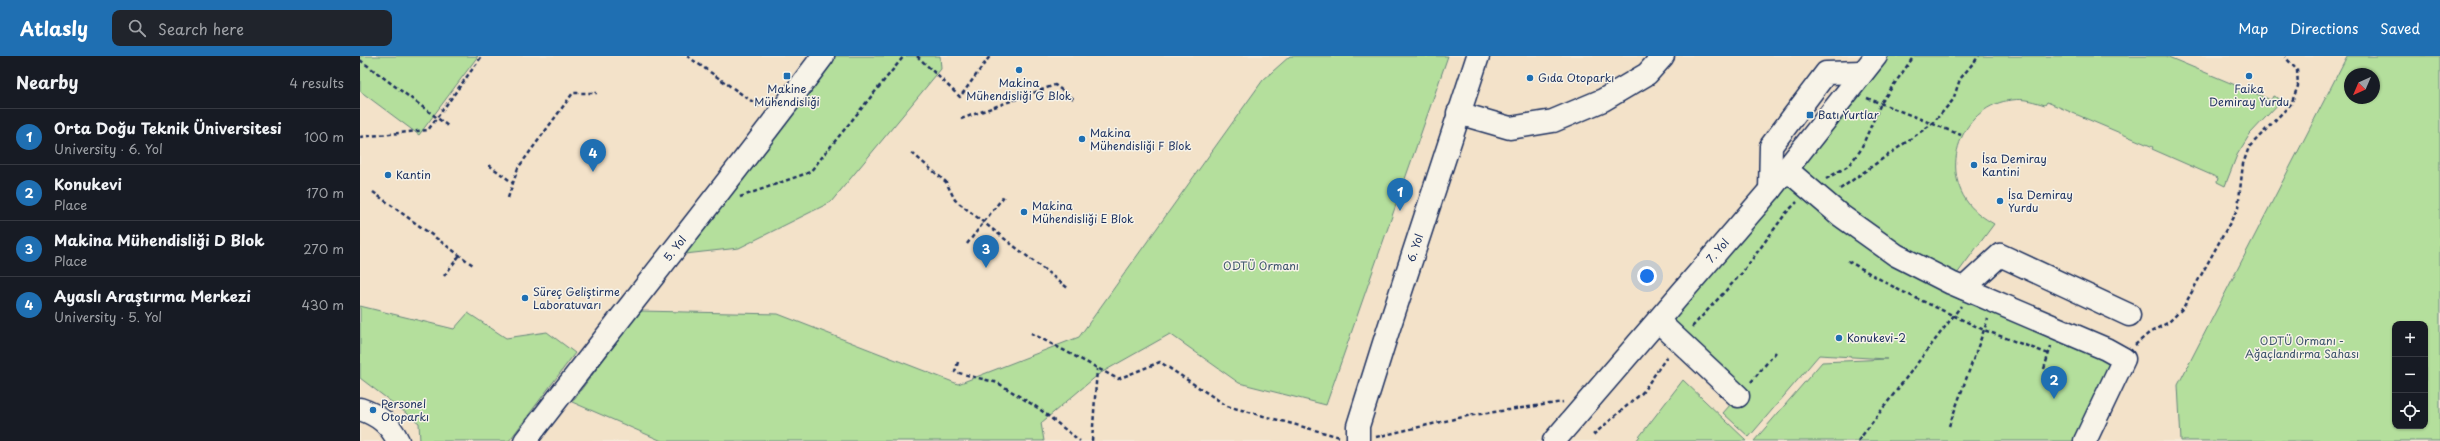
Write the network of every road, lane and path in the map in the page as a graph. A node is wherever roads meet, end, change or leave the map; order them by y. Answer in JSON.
{"nodes":[{"id":1,"x":482,"y":56,"type":"edge"},
{"id":2,"x":687,"y":56,"type":"edge"},
{"id":3,"x":823,"y":56,"type":"edge"},
{"id":4,"x":904,"y":56,"type":"edge"},
{"id":5,"x":917,"y":56,"type":"edge"},
{"id":6,"x":990,"y":56,"type":"edge"},
{"id":7,"x":1478,"y":56,"type":"edge"},
{"id":8,"x":1663,"y":56,"type":"edge"},
{"id":9,"x":1914,"y":56,"type":"edge"},
{"id":10,"x":1979,"y":56,"type":"edge"},
{"id":11,"x":2285,"y":57,"type":"dead end"},
{"id":12,"x":360,"y":60,"type":"edge"},
{"id":13,"x":1869,"y":64,"type":"edge"},
{"id":14,"x":1848,"y":91,"type":"junction"},
{"id":15,"x":597,"y":93,"type":"dead end"},
{"id":16,"x":1076,"y":100,"type":"dead end"},
{"id":17,"x":1881,"y":103,"type":"junction"},
{"id":18,"x":1458,"y":113,"type":"junction"},
{"id":19,"x":437,"y":118,"type":"junction"},
{"id":20,"x":777,"y":119,"type":"junction"},
{"id":21,"x":962,"y":119,"type":"dead end"},
{"id":22,"x":1933,"y":123,"type":"junction"},
{"id":23,"x":448,"y":126,"type":"dead end"},
{"id":24,"x":1961,"y":134,"type":"dead end"},
{"id":25,"x":360,"y":137,"type":"edge"},
{"id":26,"x":912,"y":153,"type":"dead end"},
{"id":27,"x":489,"y":165,"type":"dead end"},
{"id":28,"x":1786,"y":169,"type":"junction"},
{"id":29,"x":513,"y":183,"type":"junction"},
{"id":30,"x":1770,"y":190,"type":"junction"},
{"id":31,"x":373,"y":192,"type":"dead end"},
{"id":32,"x":1816,"y":194,"type":"junction"},
{"id":33,"x":1004,"y":196,"type":"dead end"},
{"id":34,"x":508,"y":198,"type":"dead end"},
{"id":35,"x":736,"y":198,"type":"dead end"},
{"id":36,"x":983,"y":223,"type":"junction"},
{"id":37,"x":967,"y":244,"type":"dead end"},
{"id":38,"x":460,"y":255,"type":"junction"},
{"id":39,"x":1848,"y":261,"type":"dead end"},
{"id":40,"x":473,"y":265,"type":"dead end"},
{"id":41,"x":444,"y":276,"type":"dead end"},
{"id":42,"x":1069,"y":289,"type":"dead end"},
{"id":43,"x":1968,"y":290,"type":"junction"},
{"id":44,"x":1994,"y":301,"type":"junction"},
{"id":45,"x":1954,"y":315,"type":"junction"},
{"id":46,"x":2129,"y":315,"type":"dead end"},
{"id":47,"x":1658,"y":321,"type":"junction"},
{"id":48,"x":2057,"y":328,"type":"junction"},
{"id":49,"x":1984,"y":330,"type":"junction"},
{"id":50,"x":1031,"y":333,"type":"dead end"},
{"id":51,"x":1679,"y":340,"type":"junction"},
{"id":52,"x":1776,"y":352,"type":"dead end"},
{"id":53,"x":2049,"y":354,"type":"junction"},
{"id":54,"x":2124,"y":359,"type":"junction"},
{"id":55,"x":958,"y":362,"type":"dead end"},
{"id":56,"x":1097,"y":369,"type":"junction"},
{"id":57,"x":2044,"y":369,"type":"dead end"},
{"id":58,"x":1738,"y":396,"type":"joint"},
{"id":59,"x":1592,"y":398,"type":"junction"},
{"id":60,"x":360,"y":409,"type":"edge"},
{"id":61,"x":1950,"y":426,"type":"dead end"},
{"id":62,"x":1593,"y":435,"type":"dead end"},
{"id":63,"x":398,"y":441,"type":"edge"},
{"id":64,"x":525,"y":441,"type":"edge"},
{"id":65,"x":1080,"y":441,"type":"edge"},
{"id":66,"x":1092,"y":441,"type":"edge"},
{"id":67,"x":1358,"y":441,"type":"edge"},
{"id":68,"x":1554,"y":441,"type":"edge"},
{"id":69,"x":1858,"y":441,"type":"edge"},
{"id":70,"x":2085,"y":441,"type":"edge"}],
"edges":[{"from":1,"to":19,"type":"path"},
{"from":2,"to":20,"type":"path"},
{"from":3,"to":20,"type":"street","name":"5. Yol"},
{"from":4,"to":35,"type":"path"},
{"from":5,"to":6,"type":"path"},
{"from":7,"to":18,"type":"street","name":"6. Yol"},
{"from":8,"to":18,"type":"street"},
{"from":9,"to":17,"type":"path"},
{"from":10,"to":22,"type":"path"},
{"from":11,"to":54,"type":"path"},
{"from":12,"to":19,"type":"path"},
{"from":13,"to":14,"type":"street","name":"7. Yol"},
{"from":13,"to":30,"type":"street"},
{"from":14,"to":17,"type":"path"},
{"from":14,"to":28,"type":"street","name":"7. Yol"},
{"from":15,"to":29,"type":"path"},
{"from":16,"to":21,"type":"path"},
{"from":17,"to":22,"type":"path"},
{"from":17,"to":32,"type":"path"},
{"from":18,"to":67,"type":"street","name":"6. Yol"},
{"from":19,"to":23,"type":"path"},
{"from":19,"to":25,"type":"path"},
{"from":20,"to":64,"type":"street","name":"5. Yol"},
{"from":22,"to":24,"type":"path"},
{"from":22,"to":32,"type":"path"},
{"from":26,"to":36,"type":"path"},
{"from":27,"to":29,"type":"path"},
{"from":28,"to":30,"type":"street","name":"7. Yol"},
{"from":28,"to":32,"type":"street"},
{"from":29,"to":34,"type":"path"},
{"from":30,"to":47,"type":"street","name":"7. Yol"},
{"from":31,"to":38,"type":"path"},
{"from":32,"to":43,"type":"street"},
{"from":32,"to":51,"type":"path"},
{"from":33,"to":36,"type":"path"},
{"from":36,"to":37,"type":"path"},
{"from":36,"to":42,"type":"path"},
{"from":38,"to":40,"type":"path"},
{"from":38,"to":41,"type":"path"},
{"from":39,"to":45,"type":"path"},
{"from":43,"to":44,"type":"street"},
{"from":43,"to":45,"type":"path"},
{"from":43,"to":46,"type":"street"},
{"from":44,"to":48,"type":"street"},
{"from":44,"to":49,"type":"path"},
{"from":45,"to":49,"type":"path"},
{"from":45,"to":69,"type":"path"},
{"from":47,"to":51,"type":"street"},
{"from":47,"to":59,"type":"street","name":"7. Yol"},
{"from":48,"to":53,"type":"path"},
{"from":48,"to":54,"type":"street"},
{"from":49,"to":53,"type":"path"},
{"from":49,"to":61,"type":"path"},
{"from":50,"to":56,"type":"path"},
{"from":51,"to":58,"type":"street"},
{"from":51,"to":62,"type":"path"},
{"from":52,"to":58,"type":"path"},
{"from":53,"to":57,"type":"path"},
{"from":54,"to":70,"type":"street"},
{"from":55,"to":65,"type":"path"},
{"from":56,"to":66,"type":"path"},
{"from":56,"to":67,"type":"path"},
{"from":59,"to":67,"type":"path"},
{"from":59,"to":68,"type":"street","name":"7. Yol"},
{"from":60,"to":63,"type":"street"}]}
